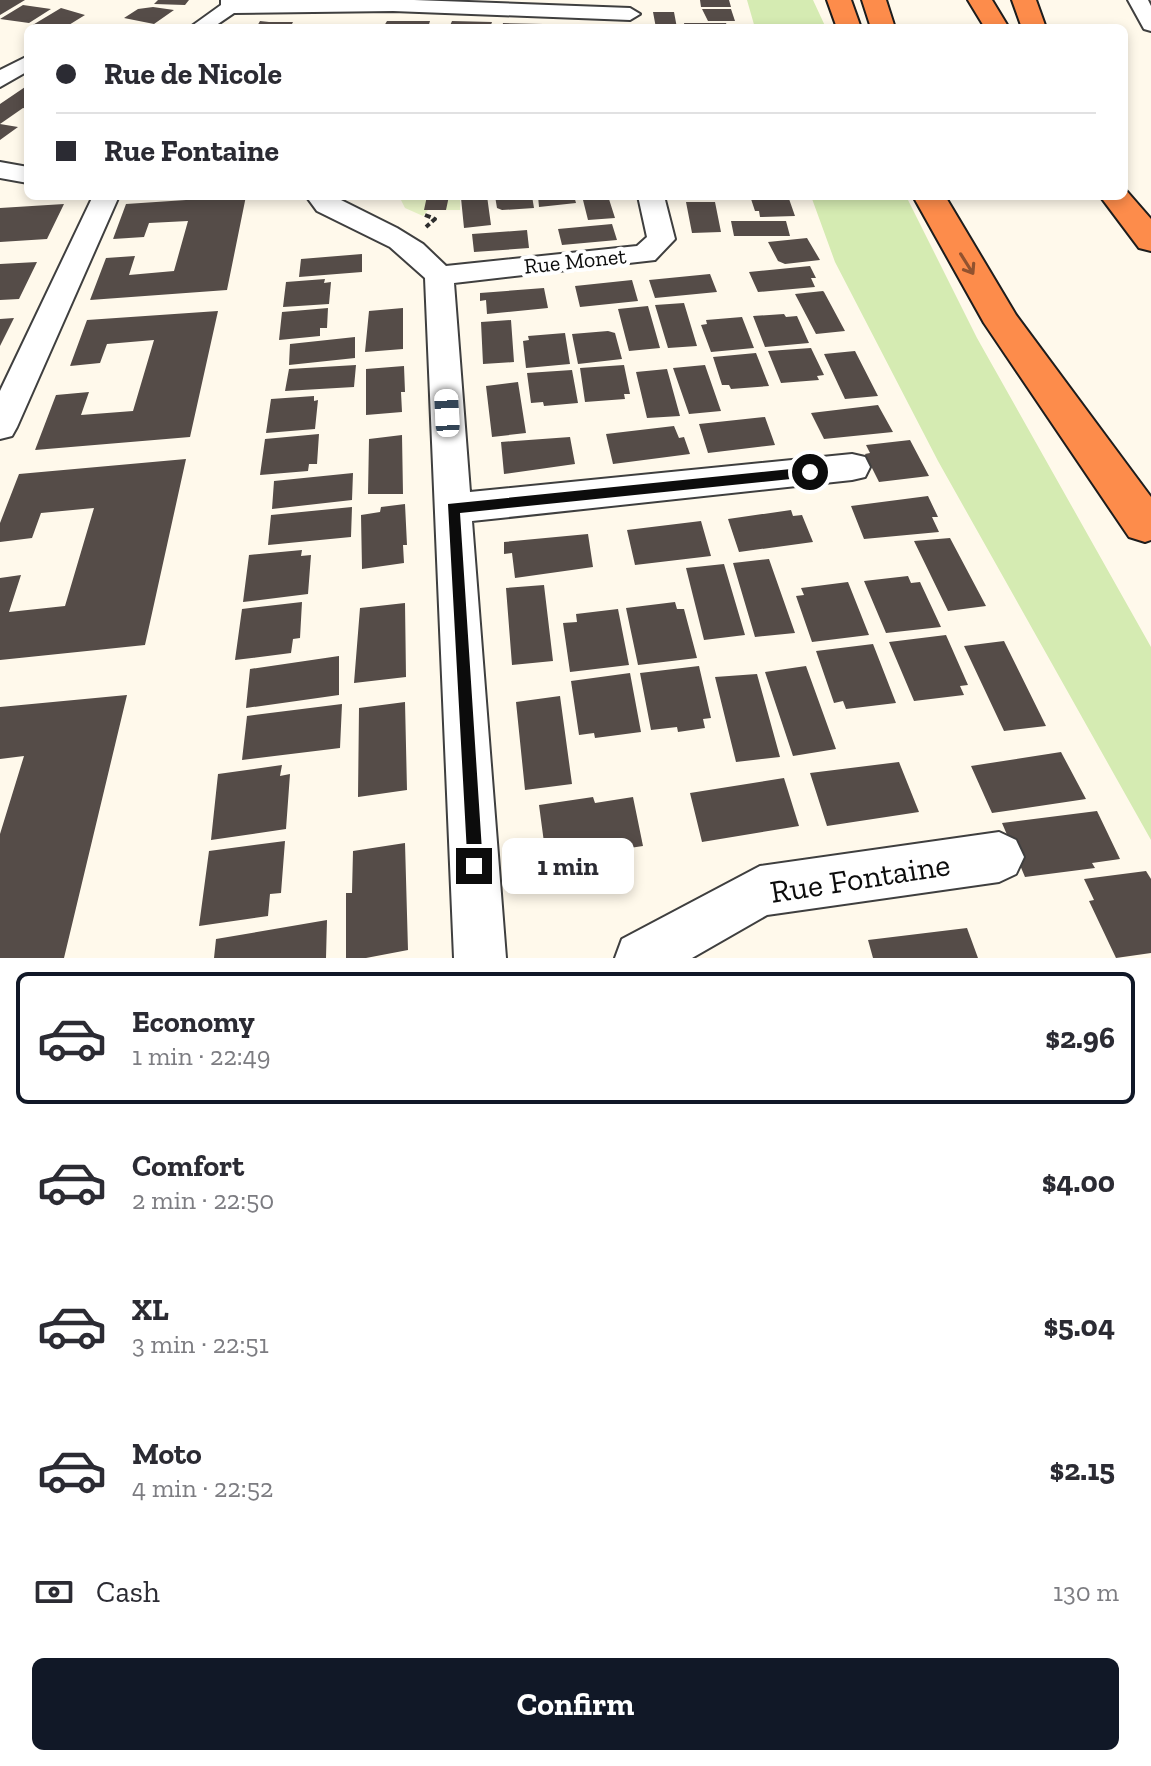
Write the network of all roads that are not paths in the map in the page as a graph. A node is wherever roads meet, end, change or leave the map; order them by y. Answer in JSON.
{"nodes":[{"id":1,"x":839,"y":0,"type":"edge"},
{"id":2,"x":874,"y":0,"type":"edge"},
{"id":3,"x":980,"y":0,"type":"edge"},
{"id":4,"x":1024,"y":0,"type":"edge"},
{"id":5,"x":1138,"y":0,"type":"edge"},
{"id":6,"x":348,"y":3,"type":"edge"},
{"id":7,"x":230,"y":4,"type":"edge"},
{"id":8,"x":630,"y":14,"type":"edge"},
{"id":9,"x":204,"y":24,"type":"edge"},
{"id":10,"x":340,"y":24,"type":"edge"},
{"id":11,"x":848,"y":24,"type":"edge"},
{"id":12,"x":882,"y":24,"type":"edge"},
{"id":13,"x":995,"y":24,"type":"edge"},
{"id":14,"x":1033,"y":24,"type":"edge"},
{"id":15,"x":1151,"y":25,"type":"edge"},
{"id":16,"x":0,"y":51,"type":"edge"},
{"id":17,"x":24,"y":54,"type":"edge"},
{"id":18,"x":24,"y":65,"type":"edge"},
{"id":19,"x":0,"y":80,"type":"edge"},
{"id":20,"x":0,"y":170,"type":"edge"},
{"id":21,"x":24,"y":174,"type":"edge"},
{"id":22,"x":104,"y":200,"type":"edge"},
{"id":23,"x":652,"y":200,"type":"edge"},
{"id":24,"x":931,"y":200,"type":"edge"},
{"id":25,"x":963,"y":200,"type":"edge"},
{"id":26,"x":1119,"y":200,"type":"edge"},
{"id":27,"x":323,"y":201,"type":"edge"},
{"id":28,"x":1151,"y":241,"type":"edge"},
{"id":29,"x":439,"y":276,"type":"junction"},
{"id":30,"x":0,"y":427,"type":"edge"},
{"id":31,"x":852,"y":467,"type":"dead end"},
{"id":32,"x":453,"y":508,"type":"junction"},
{"id":33,"x":1148,"y":529,"type":"edge"},
{"id":34,"x":999,"y":857,"type":"dead end"},
{"id":35,"x":480,"y":958,"type":"edge"},
{"id":36,"x":641,"y":958,"type":"edge"}],
"edges":[{"from":1,"to":11,"type":"highway"},
{"from":2,"to":12,"type":"highway"},
{"from":3,"to":13,"type":"highway"},
{"from":4,"to":14,"type":"highway"},
{"from":5,"to":15,"type":"street"},
{"from":6,"to":7,"type":"street"},
{"from":6,"to":8,"type":"street"},
{"from":6,"to":10,"type":"street"},
{"from":7,"to":9,"type":"street"},
{"from":16,"to":17,"type":"street"},
{"from":18,"to":19,"type":"street"},
{"from":20,"to":21,"type":"street"},
{"from":22,"to":30,"type":"street"},
{"from":23,"to":29,"type":"street","name":"Rue Monet"},
{"from":24,"to":33,"type":"highway","one_way":true},
{"from":25,"to":33,"type":"highway"},
{"from":26,"to":28,"type":"highway"},
{"from":27,"to":29,"type":"street"},
{"from":29,"to":32,"type":"street"},
{"from":31,"to":32,"type":"street"},
{"from":32,"to":35,"type":"street"},
{"from":34,"to":36,"type":"street","name":"Rue Fontaine"}]}
